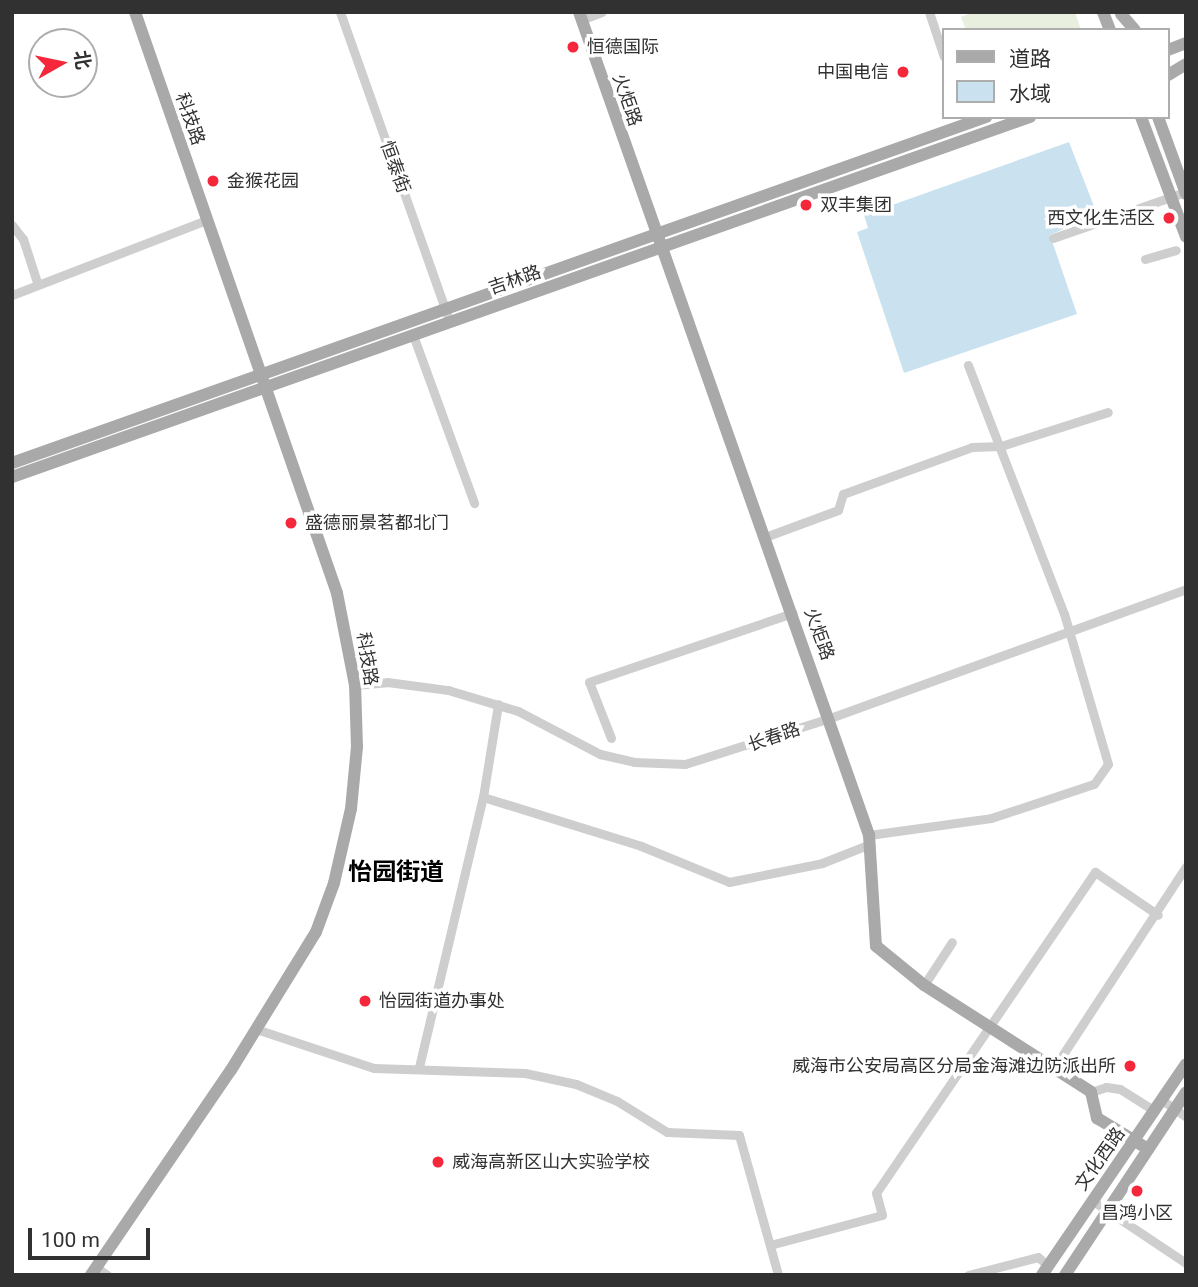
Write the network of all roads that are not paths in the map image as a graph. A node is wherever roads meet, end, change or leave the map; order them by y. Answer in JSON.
{"nodes":[{"id":1,"x":135,"y":12,"type":"edge"},
{"id":2,"x":340,"y":12,"type":"edge"},
{"id":3,"x":602,"y":12,"type":"edge"},
{"id":4,"x":929,"y":12,"type":"edge"},
{"id":5,"x":1121,"y":13,"type":"edge"},
{"id":6,"x":580,"y":16,"type":"edge"},
{"id":7,"x":1133,"y":28,"type":"edge"},
{"id":8,"x":942,"y":51,"type":"edge"},
{"id":9,"x":1186,"y":64,"type":"edge"},
{"id":10,"x":1170,"y":74,"type":"edge"},
{"id":11,"x":1024,"y":119,"type":"edge"},
{"id":12,"x":1131,"y":119,"type":"edge"},
{"id":13,"x":1142,"y":119,"type":"edge"},
{"id":14,"x":967,"y":120,"type":"edge"},
{"id":15,"x":1160,"y":120,"type":"edge"},
{"id":16,"x":1147,"y":133,"type":"junction"},
{"id":17,"x":973,"y":136,"type":"junction"},
{"id":18,"x":1185,"y":193,"type":"edge"},
{"id":19,"x":1170,"y":198,"type":"junction"},
{"id":20,"x":206,"y":220,"type":"junction"},
{"id":21,"x":12,"y":225,"type":"edge"},
{"id":22,"x":655,"y":234,"type":"junction"},
{"id":23,"x":1186,"y":237,"type":"edge"},
{"id":24,"x":1053,"y":238,"type":"dead end"},
{"id":25,"x":660,"y":248,"type":"junction"},
{"id":26,"x":1176,"y":250,"type":"dead end"},
{"id":27,"x":1145,"y":259,"type":"dead end"},
{"id":28,"x":37,"y":282,"type":"junction"},
{"id":29,"x":12,"y":295,"type":"edge"},
{"id":30,"x":445,"y":306,"type":"junction"},
{"id":31,"x":450,"y":322,"type":"junction"},
{"id":32,"x":413,"y":335,"type":"junction"},
{"id":33,"x":968,"y":365,"type":"dead end"},
{"id":34,"x":260,"y":374,"type":"junction"},
{"id":35,"x":266,"y":387,"type":"junction"},
{"id":36,"x":1108,"y":412,"type":"dead end"},
{"id":37,"x":1001,"y":446,"type":"junction"},
{"id":38,"x":12,"y":463,"type":"edge"},
{"id":39,"x":12,"y":477,"type":"edge"},
{"id":40,"x":474,"y":503,"type":"dead end"},
{"id":41,"x":765,"y":537,"type":"junction"},
{"id":42,"x":1186,"y":589,"type":"edge"},
{"id":43,"x":793,"y":613,"type":"junction"},
{"id":44,"x":1068,"y":632,"type":"junction"},
{"id":45,"x":355,"y":685,"type":"junction"},
{"id":46,"x":498,"y":704,"type":"junction"},
{"id":47,"x":830,"y":718,"type":"junction"},
{"id":48,"x":611,"y":738,"type":"dead end"},
{"id":49,"x":483,"y":797,"type":"junction"},
{"id":50,"x":869,"y":840,"type":"junction"},
{"id":51,"x":1186,"y":866,"type":"edge"},
{"id":52,"x":1158,"y":915,"type":"junction"},
{"id":53,"x":952,"y":942,"type":"dead end"},
{"id":54,"x":924,"y":985,"type":"junction"},
{"id":55,"x":988,"y":1028,"type":"junction"},
{"id":56,"x":256,"y":1029,"type":"junction"},
{"id":57,"x":1186,"y":1064,"type":"edge"},
{"id":58,"x":419,"y":1067,"type":"junction"},
{"id":59,"x":1054,"y":1068,"type":"junction"},
{"id":60,"x":1091,"y":1092,"type":"junction"},
{"id":61,"x":1186,"y":1092,"type":"edge"},
{"id":62,"x":1158,"y":1106,"type":"junction"},
{"id":63,"x":1174,"y":1109,"type":"junction"},
{"id":64,"x":1186,"y":1117,"type":"edge"},
{"id":65,"x":1134,"y":1141,"type":"junction"},
{"id":66,"x":1148,"y":1149,"type":"junction"},
{"id":67,"x":1093,"y":1200,"type":"junction"},
{"id":68,"x":1108,"y":1211,"type":"junction"},
{"id":69,"x":770,"y":1245,"type":"junction"},
{"id":70,"x":1186,"y":1264,"type":"edge"},
{"id":71,"x":1045,"y":1270,"type":"edge"},
{"id":72,"x":98,"y":1272,"type":"edge"},
{"id":73,"x":778,"y":1275,"type":"edge"},
{"id":74,"x":968,"y":1275,"type":"edge"},
{"id":75,"x":1065,"y":1275,"type":"edge"}],
"edges":[{"from":1,"to":20,"type":"main road","name":"科技路"},
{"from":2,"to":30,"type":"street","name":"恒泰街"},
{"from":3,"to":6,"type":"street"},
{"from":4,"to":8,"type":"street"},
{"from":5,"to":7,"type":"main road"},
{"from":6,"to":22,"type":"main road","name":"火炬路"},
{"from":9,"to":10,"type":"main road"},
{"from":11,"to":17,"type":"main road","name":"吉林路"},
{"from":12,"to":16,"type":"main road"},
{"from":13,"to":16,"type":"main road"},
{"from":14,"to":17,"type":"street"},
{"from":14,"to":22,"type":"main road","name":"吉林路"},
{"from":15,"to":18,"type":"main road"},
{"from":16,"to":19,"type":"main road"},
{"from":17,"to":25,"type":"main road","name":"吉林路"},
{"from":18,"to":19,"type":"street"},
{"from":19,"to":23,"type":"main road"},
{"from":19,"to":24,"type":"street"},
{"from":20,"to":28,"type":"street"},
{"from":20,"to":34,"type":"main road","name":"科技路"},
{"from":21,"to":28,"type":"street"},
{"from":22,"to":25,"type":"main road","name":"火炬路"},
{"from":22,"to":30,"type":"main road","name":"吉林路"},
{"from":25,"to":31,"type":"main road","name":"吉林路"},
{"from":25,"to":41,"type":"main road","name":"火炬路"},
{"from":26,"to":27,"type":"street"},
{"from":28,"to":29,"type":"street"},
{"from":30,"to":31,"type":"street","name":"恒泰街"},
{"from":30,"to":34,"type":"main road","name":"吉林路"},
{"from":31,"to":32,"type":"main road","name":"吉林路"},
{"from":32,"to":35,"type":"main road","name":"吉林路"},
{"from":32,"to":40,"type":"street"},
{"from":33,"to":37,"type":"street"},
{"from":34,"to":35,"type":"main road","name":"科技路"},
{"from":34,"to":38,"type":"main road","name":"吉林路"},
{"from":35,"to":39,"type":"main road","name":"吉林路"},
{"from":35,"to":45,"type":"main road","name":"科技路"},
{"from":36,"to":37,"type":"street"},
{"from":37,"to":41,"type":"street"},
{"from":37,"to":44,"type":"street"},
{"from":41,"to":43,"type":"main road","name":"火炬路"},
{"from":42,"to":44,"type":"street","name":"长春路"},
{"from":43,"to":47,"type":"main road","name":"火炬路"},
{"from":43,"to":48,"type":"street"},
{"from":44,"to":47,"type":"street","name":"长春路"},
{"from":44,"to":50,"type":"street"},
{"from":45,"to":46,"type":"street","name":"长春路"},
{"from":45,"to":56,"type":"main road","name":"科技路"},
{"from":46,"to":47,"type":"street","name":"长春路"},
{"from":46,"to":49,"type":"street"},
{"from":47,"to":50,"type":"main road","name":"火炬路"},
{"from":49,"to":50,"type":"street"},
{"from":49,"to":58,"type":"street"},
{"from":50,"to":54,"type":"main road","name":"火炬路"},
{"from":51,"to":52,"type":"street"},
{"from":52,"to":55,"type":"street"},
{"from":52,"to":59,"type":"street"},
{"from":53,"to":54,"type":"street"},
{"from":54,"to":55,"type":"main road","name":"火炬路"},
{"from":55,"to":59,"type":"main road","name":"火炬路"},
{"from":55,"to":69,"type":"street"},
{"from":56,"to":58,"type":"street"},
{"from":56,"to":72,"type":"main road","name":"科技路"},
{"from":57,"to":62,"type":"main road","name":"文化西路"},
{"from":58,"to":69,"type":"street"},
{"from":59,"to":60,"type":"main road","name":"火炬路"},
{"from":60,"to":62,"type":"street"},
{"from":60,"to":65,"type":"main road"},
{"from":61,"to":63,"type":"main road","name":"文化西路"},
{"from":62,"to":63,"type":"street"},
{"from":62,"to":65,"type":"main road","name":"文化西路"},
{"from":63,"to":64,"type":"street"},
{"from":63,"to":66,"type":"main road","name":"文化西路"},
{"from":65,"to":66,"type":"main road"},
{"from":65,"to":67,"type":"main road","name":"文化西路"},
{"from":66,"to":68,"type":"main road","name":"文化西路"},
{"from":67,"to":68,"type":"street"},
{"from":67,"to":71,"type":"main road","name":"文化西路"},
{"from":68,"to":70,"type":"street"},
{"from":68,"to":75,"type":"main road","name":"文化西路"},
{"from":69,"to":73,"type":"street"},
{"from":71,"to":74,"type":"street"}]}
